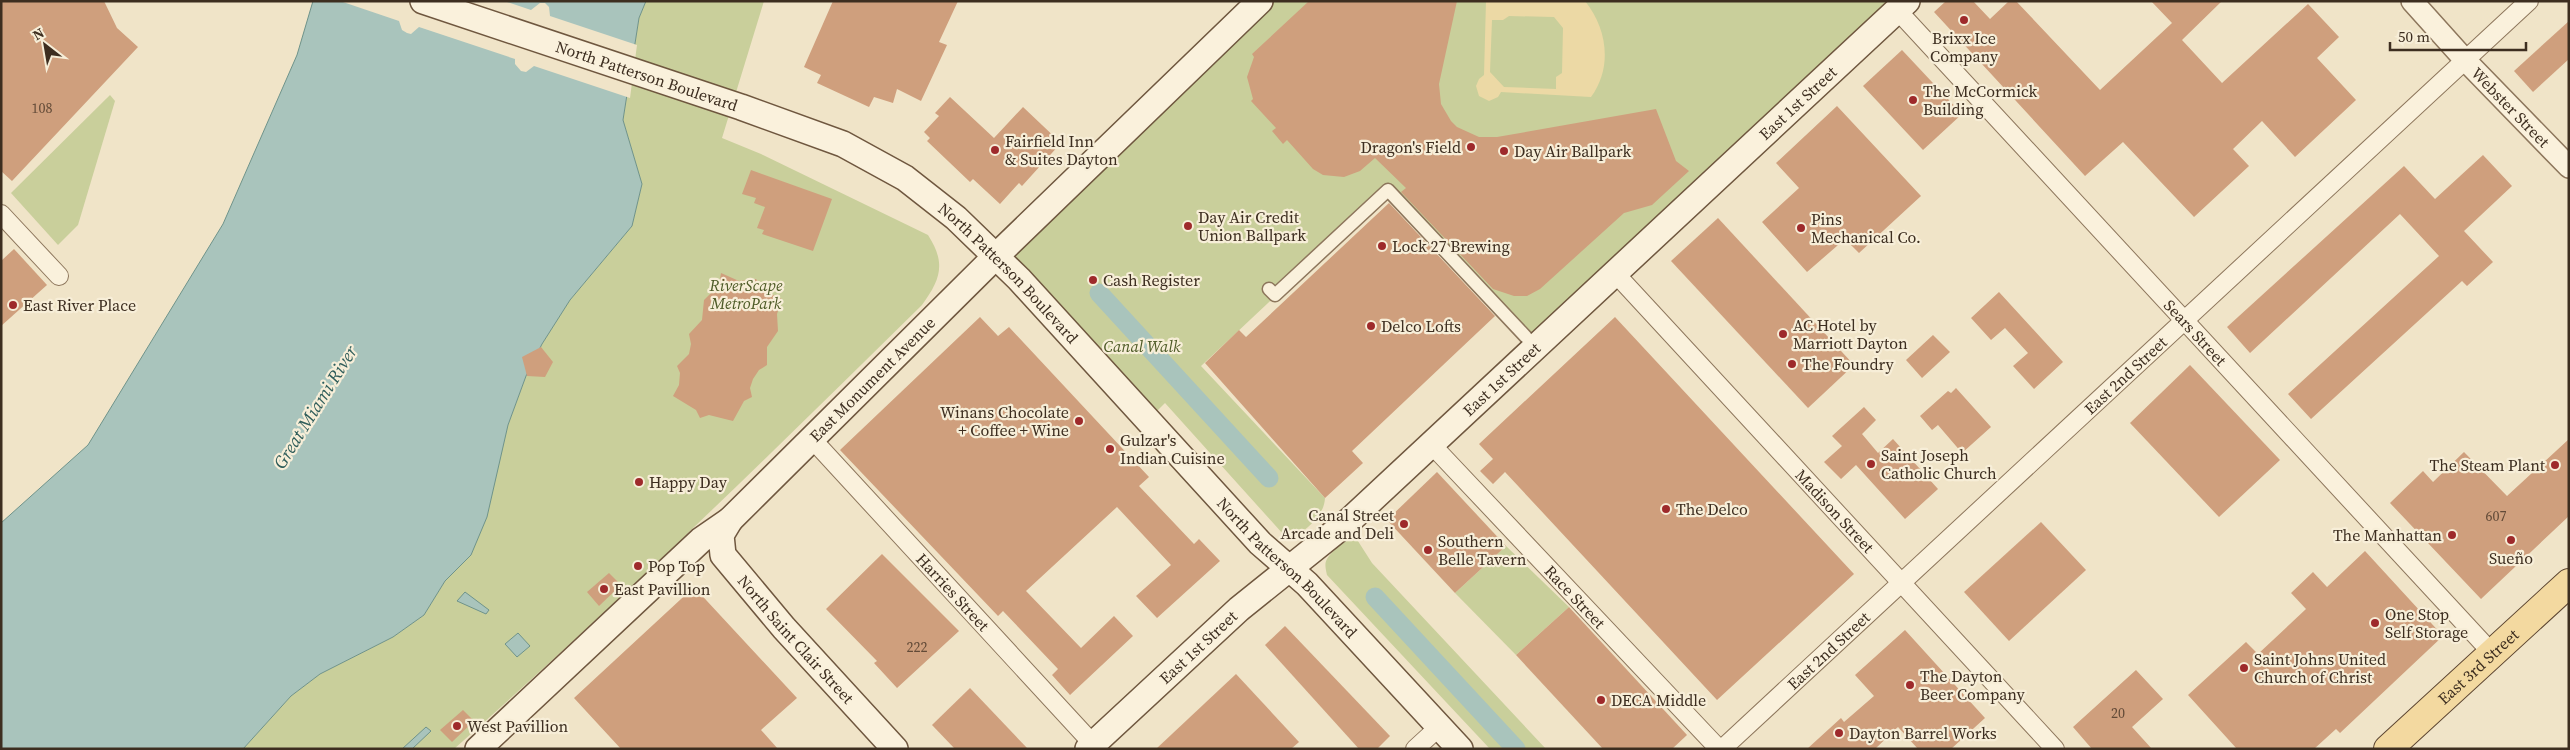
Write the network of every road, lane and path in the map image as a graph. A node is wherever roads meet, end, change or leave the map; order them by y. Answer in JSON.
{"nodes":[{"id":1,"x":423,"y":1,"type":"edge"},
{"id":2,"x":2412,"y":1,"type":"edge"},
{"id":3,"x":2529,"y":1,"type":"edge"},
{"id":4,"x":1250,"y":5,"type":"edge"},
{"id":5,"x":1902,"y":6,"type":"edge"},
{"id":6,"x":2465,"y":60,"type":"junction"},
{"id":7,"x":2569,"y":167,"type":"edge"},
{"id":8,"x":1,"y":214,"type":"edge"},
{"id":9,"x":995,"y":257,"type":"junction"},
{"id":10,"x":1615,"y":273,"type":"junction"},
{"id":11,"x":59,"y":276,"type":"dead end"},
{"id":12,"x":1269,"y":289,"type":"dead end"},
{"id":13,"x":2186,"y":321,"type":"junction"},
{"id":14,"x":1526,"y":337,"type":"dead end"},
{"id":15,"x":812,"y":438,"type":"junction"},
{"id":16,"x":1431,"y":444,"type":"junction"},
{"id":17,"x":730,"y":520,"type":"junction"},
{"id":18,"x":1290,"y":568,"type":"junction"},
{"id":19,"x":1903,"y":583,"type":"junction"},
{"id":20,"x":2569,"y":583,"type":"edge"},
{"id":21,"x":2492,"y":652,"type":"junction"},
{"id":22,"x":1439,"y":727,"type":"junction"},
{"id":23,"x":1090,"y":746,"type":"edge"},
{"id":24,"x":478,"y":749,"type":"edge"},
{"id":25,"x":895,"y":749,"type":"edge"},
{"id":26,"x":1415,"y":749,"type":"edge"},
{"id":27,"x":1460,"y":749,"type":"edge"},
{"id":28,"x":1720,"y":749,"type":"edge"},
{"id":29,"x":2055,"y":749,"type":"edge"},
{"id":30,"x":2388,"y":749,"type":"edge"}],
"edges":[{"from":1,"to":9,"type":"main road","name":"North Patterson Boulevard"},
{"from":2,"to":6,"type":"street","name":"Webster Street"},
{"from":3,"to":6,"type":"street","name":"East 2nd Street"},
{"from":4,"to":9,"type":"main road","name":"East Monument Avenue"},
{"from":5,"to":10,"type":"main road","name":"East 1st Street"},
{"from":5,"to":13,"type":"street","name":"Sears Street"},
{"from":6,"to":7,"type":"street","name":"Webster Street"},
{"from":6,"to":13,"type":"street","name":"East 2nd Street"},
{"from":8,"to":11,"type":"street"},
{"from":9,"to":15,"type":"main road","name":"East Monument Avenue"},
{"from":9,"to":18,"type":"main road","name":"North Patterson Boulevard"},
{"from":10,"to":16,"type":"main road","name":"East 1st Street"},
{"from":10,"to":19,"type":"street","name":"Madison Street"},
{"from":12,"to":14,"type":"street"},
{"from":13,"to":19,"type":"street","name":"East 2nd Street"},
{"from":13,"to":21,"type":"street","name":"Sears Street"},
{"from":15,"to":17,"type":"main road","name":"East Monument Avenue"},
{"from":15,"to":23,"type":"street","name":"Harries Street"},
{"from":16,"to":18,"type":"main road","name":"East 1st Street"},
{"from":16,"to":28,"type":"street","name":"Race Street"},
{"from":17,"to":24,"type":"main road","name":"East Monument Avenue"},
{"from":17,"to":25,"type":"main road","name":"North Saint Clair Street"},
{"from":18,"to":22,"type":"main road","name":"North Patterson Boulevard"},
{"from":18,"to":23,"type":"main road","name":"East 1st Street"},
{"from":19,"to":28,"type":"street","name":"East 2nd Street"},
{"from":19,"to":29,"type":"street","name":"Madison Street"},
{"from":20,"to":21,"type":"main road","name":"East 3rd Street"},
{"from":21,"to":30,"type":"main road","name":"East 3rd Street"},
{"from":22,"to":26,"type":"street"},
{"from":22,"to":27,"type":"main road","name":"North Patterson Boulevard"}]}
